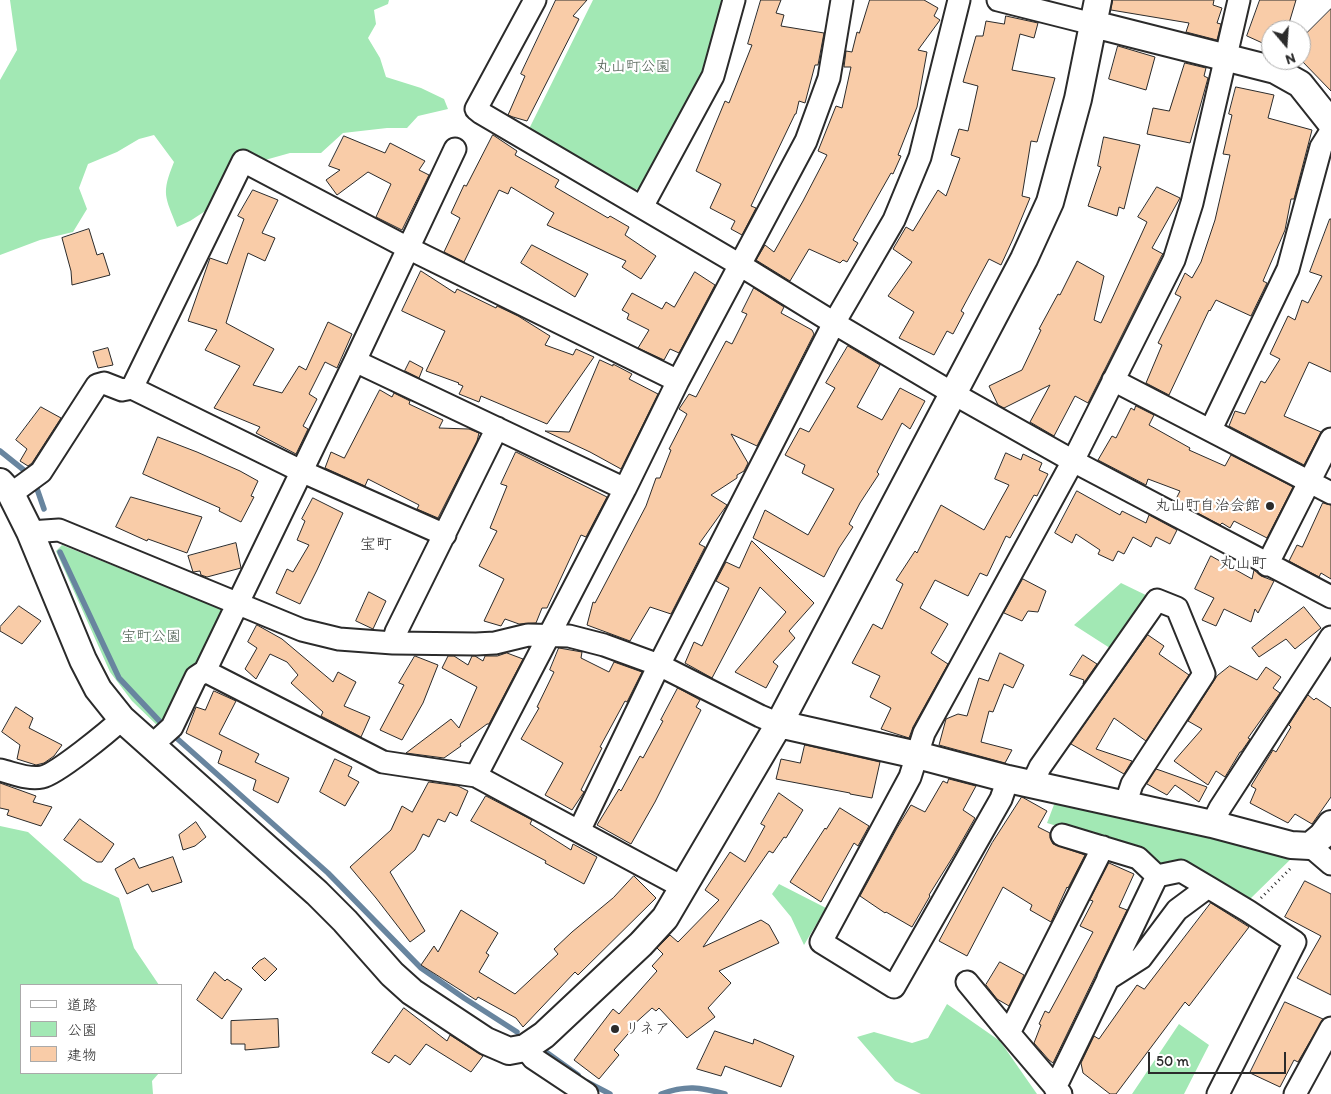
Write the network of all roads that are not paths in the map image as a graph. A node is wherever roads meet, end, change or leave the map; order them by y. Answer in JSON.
{"nodes":[{"id":1,"x":534,"y":0,"type":"edge"},
{"id":2,"x":734,"y":0,"type":"edge"},
{"id":3,"x":842,"y":0,"type":"edge"},
{"id":4,"x":959,"y":0,"type":"edge"},
{"id":5,"x":998,"y":0,"type":"edge"},
{"id":6,"x":1240,"y":0,"type":"edge"},
{"id":7,"x":1096,"y":12,"type":"edge"},
{"id":8,"x":1226,"y":57,"type":"junction"},
{"id":9,"x":1331,"y":123,"type":"edge"},
{"id":10,"x":1331,"y":131,"type":"edge"},
{"id":11,"x":455,"y":149,"type":"dead end"},
{"id":12,"x":642,"y":207,"type":"junction"},
{"id":13,"x":408,"y":248,"type":"junction"},
{"id":14,"x":740,"y":264,"type":"junction"},
{"id":15,"x":834,"y":323,"type":"junction"},
{"id":16,"x":355,"y":361,"type":"junction"},
{"id":17,"x":678,"y":380,"type":"junction"},
{"id":18,"x":1112,"y":380,"type":"junction"},
{"id":19,"x":132,"y":388,"type":"junction"},
{"id":20,"x":954,"y":394,"type":"junction"},
{"id":21,"x":497,"y":428,"type":"junction"},
{"id":22,"x":1211,"y":429,"type":"junction"},
{"id":23,"x":1331,"y":439,"type":"edge"},
{"id":24,"x":1073,"y":461,"type":"junction"},
{"id":25,"x":301,"y":471,"type":"junction"},
{"id":26,"x":1310,"y":482,"type":"junction"},
{"id":27,"x":19,"y":483,"type":"edge"},
{"id":28,"x":625,"y":489,"type":"junction"},
{"id":29,"x":1331,"y":493,"type":"edge"},
{"id":30,"x":30,"y":532,"type":"junction"},
{"id":31,"x":445,"y":535,"type":"junction"},
{"id":32,"x":1267,"y":565,"type":"junction"},
{"id":33,"x":1331,"y":597,"type":"edge"},
{"id":34,"x":237,"y":602,"type":"junction"},
{"id":35,"x":548,"y":635,"type":"junction"},
{"id":36,"x":1331,"y":636,"type":"edge"},
{"id":37,"x":393,"y":643,"type":"junction"},
{"id":38,"x":659,"y":665,"type":"junction"},
{"id":39,"x":205,"y":672,"type":"junction"},
{"id":40,"x":122,"y":719,"type":"junction"},
{"id":41,"x":779,"y":724,"type":"junction"},
{"id":42,"x":151,"y":746,"type":"junction"},
{"id":43,"x":917,"y":754,"type":"junction"},
{"id":44,"x":0,"y":770,"type":"edge"},
{"id":45,"x":476,"y":776,"type":"junction"},
{"id":46,"x":1020,"y":781,"type":"junction"},
{"id":47,"x":1124,"y":805,"type":"junction"},
{"id":48,"x":1212,"y":824,"type":"junction"},
{"id":49,"x":1331,"y":824,"type":"edge"},
{"id":50,"x":579,"y":831,"type":"junction"},
{"id":51,"x":1062,"y":836,"type":"dead end"},
{"id":52,"x":1310,"y":846,"type":"junction"},
{"id":53,"x":1103,"y":847,"type":"junction"},
{"id":54,"x":1331,"y":864,"type":"edge"},
{"id":55,"x":1158,"y":876,"type":"junction"},
{"id":56,"x":1208,"y":887,"type":"junction"},
{"id":57,"x":684,"y":888,"type":"junction"},
{"id":58,"x":1108,"y":979,"type":"junction"},
{"id":59,"x":967,"y":982,"type":"dead end"},
{"id":60,"x":1331,"y":1028,"type":"edge"},
{"id":61,"x":1010,"y":1033,"type":"junction"},
{"id":62,"x":525,"y":1048,"type":"junction"},
{"id":63,"x":1058,"y":1091,"type":"edge"},
{"id":64,"x":587,"y":1094,"type":"edge"},
{"id":65,"x":1218,"y":1094,"type":"edge"},
{"id":66,"x":1295,"y":1094,"type":"edge"}],
"edges":[{"from":1,"to":12,"type":"street"},
{"from":2,"to":12,"type":"street"},
{"from":3,"to":14,"type":"street"},
{"from":4,"to":15,"type":"street"},
{"from":5,"to":7,"type":"street"},
{"from":6,"to":8,"type":"street"},
{"from":7,"to":8,"type":"street"},
{"from":7,"to":20,"type":"street"},
{"from":8,"to":9,"type":"street"},
{"from":8,"to":18,"type":"street"},
{"from":10,"to":22,"type":"street"},
{"from":11,"to":13,"type":"street"},
{"from":12,"to":14,"type":"street"},
{"from":13,"to":16,"type":"street"},
{"from":13,"to":17,"type":"street"},
{"from":13,"to":19,"type":"street"},
{"from":14,"to":15,"type":"street"},
{"from":14,"to":17,"type":"street"},
{"from":15,"to":20,"type":"street"},
{"from":15,"to":38,"type":"street"},
{"from":16,"to":21,"type":"street"},
{"from":16,"to":25,"type":"street"},
{"from":17,"to":28,"type":"street"},
{"from":18,"to":22,"type":"street"},
{"from":18,"to":24,"type":"street"},
{"from":19,"to":25,"type":"street"},
{"from":19,"to":27,"type":"street"},
{"from":20,"to":24,"type":"street"},
{"from":20,"to":41,"type":"street"},
{"from":21,"to":28,"type":"street"},
{"from":21,"to":31,"type":"street"},
{"from":22,"to":26,"type":"street"},
{"from":23,"to":26,"type":"street"},
{"from":24,"to":32,"type":"street"},
{"from":24,"to":43,"type":"street"},
{"from":25,"to":31,"type":"street"},
{"from":25,"to":34,"type":"street"},
{"from":26,"to":29,"type":"street"},
{"from":26,"to":32,"type":"street"},
{"from":27,"to":30,"type":"street"},
{"from":28,"to":35,"type":"street"},
{"from":30,"to":34,"type":"street"},
{"from":30,"to":40,"type":"street"},
{"from":31,"to":37,"type":"street"},
{"from":32,"to":33,"type":"street"},
{"from":34,"to":37,"type":"street"},
{"from":34,"to":39,"type":"street"},
{"from":35,"to":37,"type":"street"},
{"from":35,"to":38,"type":"street"},
{"from":35,"to":45,"type":"street"},
{"from":36,"to":48,"type":"street"},
{"from":38,"to":41,"type":"street"},
{"from":38,"to":50,"type":"street"},
{"from":39,"to":42,"type":"street"},
{"from":39,"to":45,"type":"street"},
{"from":40,"to":42,"type":"street"},
{"from":40,"to":44,"type":"street"},
{"from":41,"to":43,"type":"street"},
{"from":41,"to":57,"type":"street"},
{"from":42,"to":62,"type":"street"},
{"from":43,"to":46,"type":"street"},
{"from":43,"to":46,"type":"street"},
{"from":45,"to":50,"type":"street"},
{"from":46,"to":47,"type":"street"},
{"from":46,"to":47,"type":"street"},
{"from":47,"to":48,"type":"street"},
{"from":48,"to":52,"type":"street"},
{"from":49,"to":52,"type":"street"},
{"from":50,"to":57,"type":"street"},
{"from":51,"to":53,"type":"street"},
{"from":52,"to":54,"type":"street"},
{"from":53,"to":55,"type":"street"},
{"from":53,"to":61,"type":"street"},
{"from":55,"to":56,"type":"street"},
{"from":55,"to":58,"type":"street"},
{"from":56,"to":58,"type":"street"},
{"from":56,"to":65,"type":"street"},
{"from":57,"to":62,"type":"street"},
{"from":58,"to":63,"type":"street"},
{"from":59,"to":61,"type":"street"},
{"from":60,"to":66,"type":"street"},
{"from":61,"to":63,"type":"street"},
{"from":62,"to":64,"type":"street"}]}
